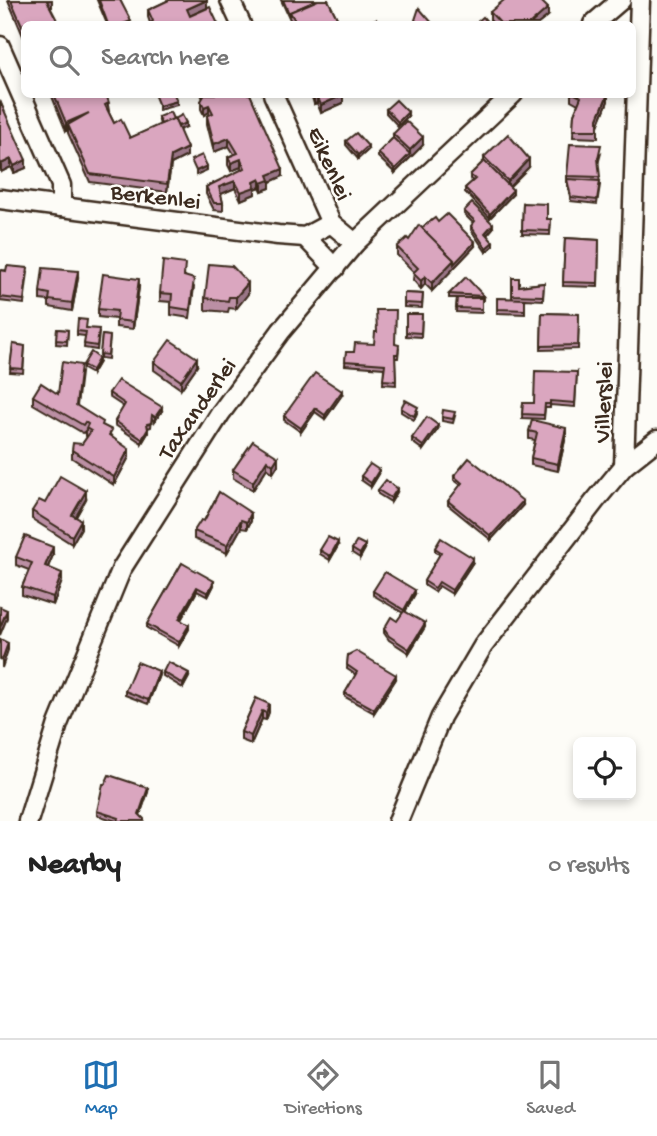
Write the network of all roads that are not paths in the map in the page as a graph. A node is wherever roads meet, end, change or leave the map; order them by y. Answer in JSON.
{"nodes":[{"id":1,"x":230,"y":0,"type":"edge"},
{"id":2,"x":621,"y":0,"type":"edge"},
{"id":3,"x":640,"y":0,"type":"edge"},
{"id":4,"x":240,"y":21,"type":"edge"},
{"id":5,"x":596,"y":21,"type":"edge"},
{"id":6,"x":0,"y":46,"type":"edge"},
{"id":7,"x":21,"y":94,"type":"edge"},
{"id":8,"x":23,"y":98,"type":"edge"},
{"id":9,"x":275,"y":98,"type":"edge"},
{"id":10,"x":509,"y":98,"type":"edge"},
{"id":11,"x":0,"y":199,"type":"edge"},
{"id":12,"x":61,"y":207,"type":"junction"},
{"id":13,"x":331,"y":223,"type":"junction"},
{"id":14,"x":305,"y":237,"type":"junction"},
{"id":15,"x":355,"y":243,"type":"junction"},
{"id":16,"x":335,"y":268,"type":"junction"},
{"id":17,"x":657,"y":440,"type":"edge"},
{"id":18,"x":624,"y":466,"type":"junction"},
{"id":19,"x":28,"y":821,"type":"edge"},
{"id":20,"x":398,"y":821,"type":"edge"}],
"edges":[{"from":1,"to":4,"type":"street"},
{"from":2,"to":5,"type":"street"},
{"from":3,"to":18,"type":"street","name":"Villerslei"},
{"from":6,"to":7,"type":"street"},
{"from":8,"to":12,"type":"street"},
{"from":9,"to":13,"type":"street","name":"Eikenlei"},
{"from":10,"to":15,"type":"street","name":"Taxanderlei"},
{"from":11,"to":12,"type":"street","name":"Berkenlei"},
{"from":12,"to":14,"type":"street","name":"Berkenlei"},
{"from":13,"to":14,"type":"street"},
{"from":13,"to":15,"type":"street","name":"Eikenlei"},
{"from":14,"to":16,"type":"street"},
{"from":15,"to":16,"type":"street","name":"Taxanderlei"},
{"from":16,"to":19,"type":"street","name":"Taxanderlei"},
{"from":17,"to":18,"type":"street"},
{"from":18,"to":20,"type":"street","name":"Villerslei"}]}
